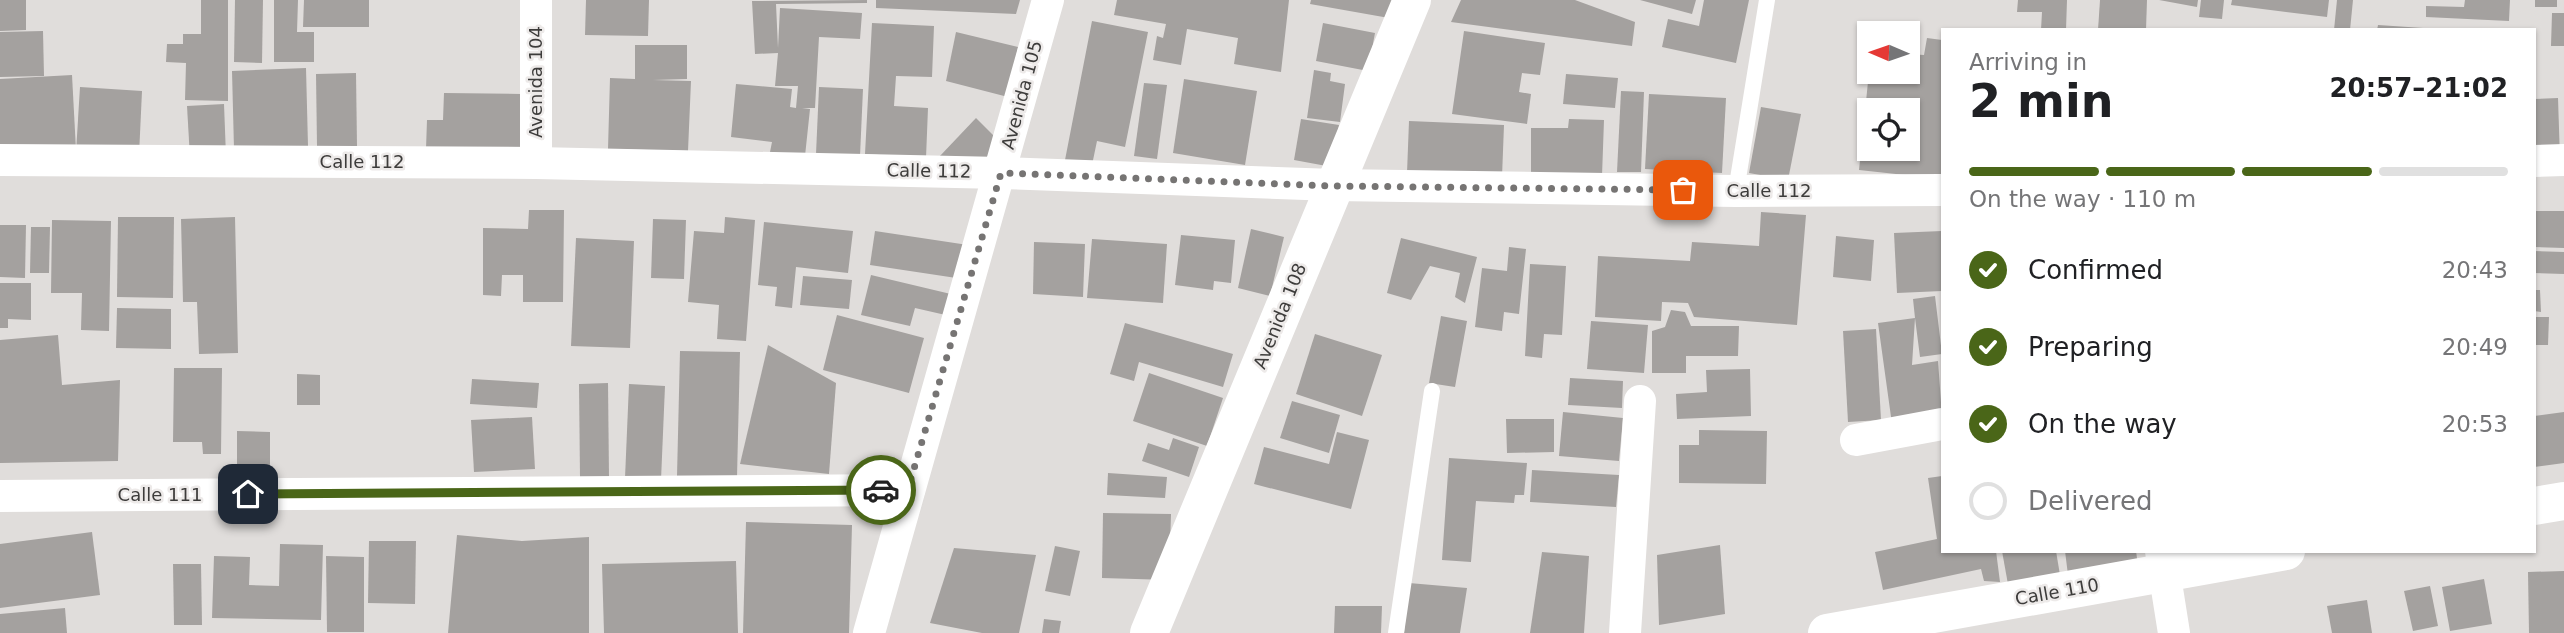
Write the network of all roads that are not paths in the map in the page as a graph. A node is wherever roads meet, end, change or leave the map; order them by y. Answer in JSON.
{"nodes":[{"id":1,"x":536,"y":0,"type":"edge"},
{"id":2,"x":1048,"y":0,"type":"edge"},
{"id":3,"x":1412,"y":0,"type":"edge"},
{"id":4,"x":1767,"y":0,"type":"edge"},
{"id":5,"x":0,"y":160,"type":"edge"},
{"id":6,"x":2564,"y":160,"type":"edge"},
{"id":7,"x":2536,"y":161,"type":"edge"},
{"id":8,"x":536,"y":163,"type":"junction"},
{"id":9,"x":1001,"y":173,"type":"junction"},
{"id":10,"x":1334,"y":186,"type":"junction"},
{"id":11,"x":1941,"y":190,"type":"edge"},
{"id":12,"x":1736,"y":191,"type":"junction"},
{"id":13,"x":1432,"y":391,"type":"dead end"},
{"id":14,"x":1640,"y":401,"type":"dead end"},
{"id":15,"x":1941,"y":424,"type":"edge"},
{"id":16,"x":1856,"y":440,"type":"dead end"},
{"id":17,"x":908,"y":489,"type":"junction"},
{"id":18,"x":0,"y":496,"type":"edge"},
{"id":19,"x":2564,"y":501,"type":"edge"},
{"id":20,"x":2536,"y":506,"type":"edge"},
{"id":21,"x":2264,"y":553,"type":"edge"},
{"id":22,"x":2163,"y":562,"type":"edge"},
{"id":23,"x":869,"y":633,"type":"edge"},
{"id":24,"x":1149,"y":633,"type":"edge"},
{"id":25,"x":1396,"y":633,"type":"edge"},
{"id":26,"x":1625,"y":633,"type":"edge"},
{"id":27,"x":1827,"y":633,"type":"edge"},
{"id":28,"x":2174,"y":633,"type":"edge"}],
"edges":[{"from":1,"to":8,"type":"street","name":"Avenida 104"},
{"from":2,"to":9,"type":"street","name":"Avenida 105"},
{"from":3,"to":10,"type":"street","name":"Avenida 108"},
{"from":4,"to":12,"type":"lane"},
{"from":5,"to":8,"type":"street","name":"Calle 112"},
{"from":6,"to":7,"type":"street"},
{"from":8,"to":9,"type":"street","name":"Calle 112"},
{"from":9,"to":10,"type":"street","name":"Calle 112"},
{"from":9,"to":17,"type":"street","name":"Avenida 105"},
{"from":10,"to":12,"type":"street","name":"Calle 112"},
{"from":10,"to":24,"type":"street","name":"Avenida 108"},
{"from":11,"to":12,"type":"street","name":"Calle 112"},
{"from":13,"to":25,"type":"lane"},
{"from":14,"to":26,"type":"street"},
{"from":15,"to":16,"type":"street"},
{"from":17,"to":18,"type":"street","name":"Calle 111"},
{"from":17,"to":23,"type":"street","name":"Avenida 105"},
{"from":19,"to":20,"type":"street"},
{"from":21,"to":22,"type":"street","name":"Calle 110"},
{"from":22,"to":27,"type":"street","name":"Calle 110"},
{"from":22,"to":28,"type":"street"}]}
